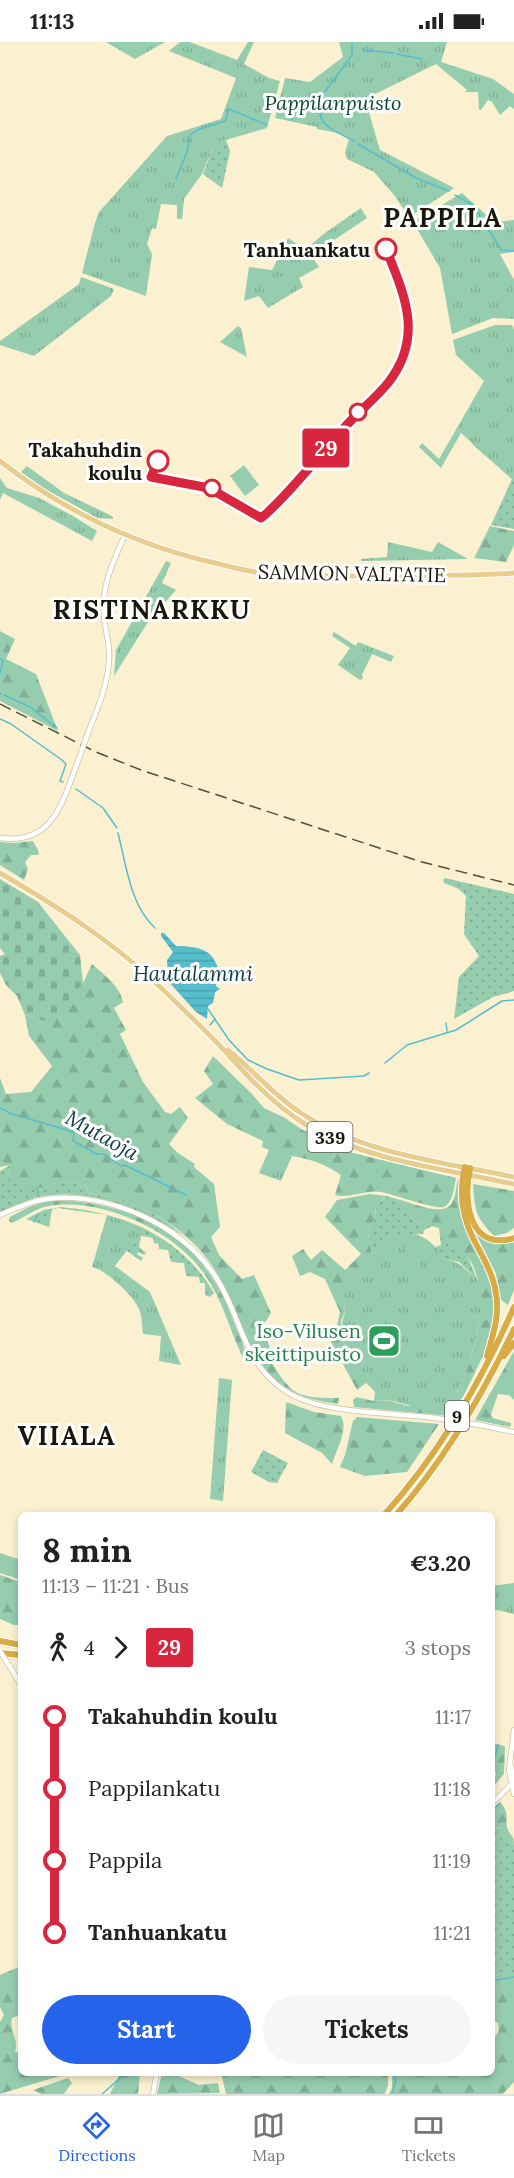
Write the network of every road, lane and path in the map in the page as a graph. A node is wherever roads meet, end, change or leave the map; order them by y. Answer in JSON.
{"nodes":[{"id":1,"x":0,"y":461,"type":"edge"},
{"id":2,"x":124,"y":535,"type":"junction"},
{"id":3,"x":514,"y":573,"type":"edge"},
{"id":4,"x":0,"y":838,"type":"edge"},
{"id":5,"x":0,"y":873,"type":"edge"},
{"id":6,"x":467,"y":1170,"type":"junction"},
{"id":7,"x":514,"y":1177,"type":"edge"},
{"id":8,"x":514,"y":1184,"type":"edge"},
{"id":9,"x":0,"y":1215,"type":"edge"},
{"id":10,"x":514,"y":1238,"type":"edge"},
{"id":11,"x":514,"y":1307,"type":"edge"},
{"id":12,"x":514,"y":1329,"type":"edge"},
{"id":13,"x":514,"y":1343,"type":"edge"},
{"id":14,"x":494,"y":1368,"type":"junction"},
{"id":15,"x":483,"y":1371,"type":"junction"},
{"id":16,"x":514,"y":1432,"type":"edge"},
{"id":17,"x":387,"y":1512,"type":"edge"},
{"id":18,"x":398,"y":1512,"type":"edge"},
{"id":19,"x":0,"y":1642,"type":"edge"},
{"id":20,"x":18,"y":1645,"type":"edge"},
{"id":21,"x":0,"y":1654,"type":"edge"},
{"id":22,"x":18,"y":1656,"type":"edge"},
{"id":23,"x":18,"y":1680,"type":"edge"},
{"id":24,"x":514,"y":1730,"type":"edge"},
{"id":25,"x":513,"y":1782,"type":"edge"},
{"id":26,"x":514,"y":1794,"type":"edge"},
{"id":27,"x":495,"y":1800,"type":"edge"},
{"id":28,"x":156,"y":2076,"type":"edge"},
{"id":29,"x":153,"y":2094,"type":"edge"}],
"edges":[{"from":1,"to":2,"type":"main road","name":"SAMMON VALTATIE"},
{"from":2,"to":3,"type":"main road","name":"SAMMON VALTATIE"},
{"from":2,"to":4,"type":"main road","bridge":true},
{"from":5,"to":6,"type":"main road","number":"339"},
{"from":6,"to":7,"type":"main road","number":"339"},
{"from":6,"to":8,"type":"main road","number":"339"},
{"from":6,"to":10,"type":"highway"},
{"from":6,"to":15,"type":"highway"},
{"from":9,"to":16,"type":"main road","bridge":true},
{"from":11,"to":15,"type":"highway","number":"9"},
{"from":12,"to":14,"type":"highway","number":"9"},
{"from":13,"to":14,"type":"highway"},
{"from":14,"to":18,"type":"highway","number":"9"},
{"from":15,"to":17,"type":"highway","number":"9"},
{"from":19,"to":20,"type":"highway"},
{"from":21,"to":22,"type":"highway"},
{"from":21,"to":23,"type":"main road","bridge":true},
{"from":24,"to":25,"type":"main road"},
{"from":25,"to":26,"type":"main road"},
{"from":25,"to":27,"type":"main road"},
{"from":28,"to":29,"type":"main road"}]}
